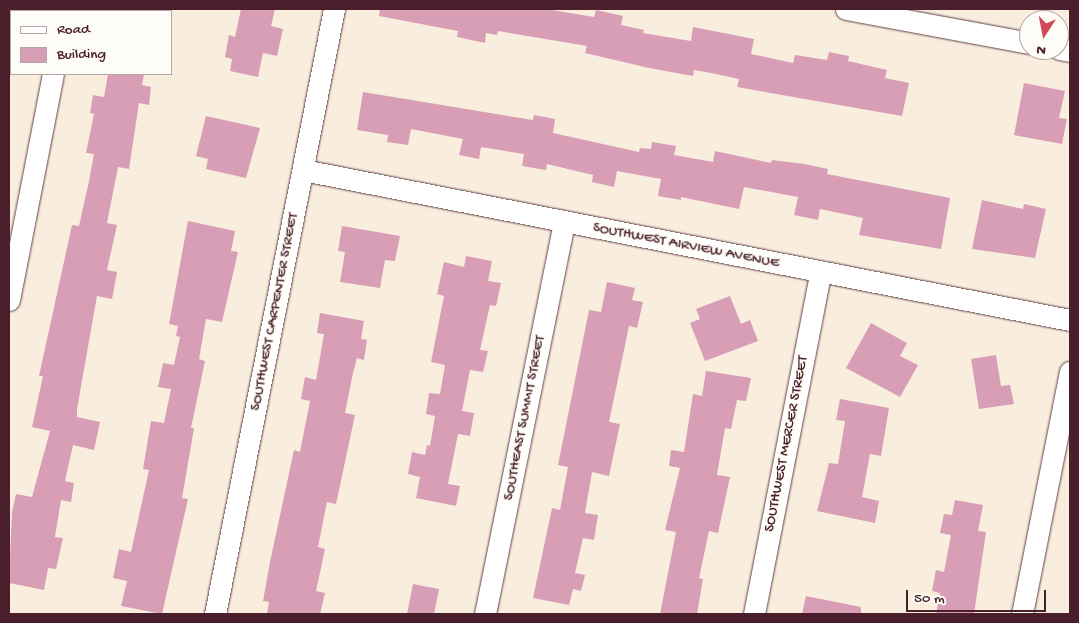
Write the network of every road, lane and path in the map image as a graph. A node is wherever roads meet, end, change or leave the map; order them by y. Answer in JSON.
{"nodes":[{"id":1,"x":334,"y":9,"type":"edge"},
{"id":2,"x":846,"y":9,"type":"edge"},
{"id":3,"x":1019,"y":41,"type":"edge"},
{"id":4,"x":53,"y":75,"type":"edge"},
{"id":5,"x":302,"y":170,"type":"junction"},
{"id":6,"x":564,"y":222,"type":"junction"},
{"id":7,"x":820,"y":273,"type":"junction"},
{"id":8,"x":9,"y":300,"type":"edge"},
{"id":9,"x":1070,"y":320,"type":"edge"},
{"id":10,"x":1070,"y":372,"type":"edge"},
{"id":11,"x":215,"y":614,"type":"edge"},
{"id":12,"x":486,"y":614,"type":"edge"},
{"id":13,"x":754,"y":614,"type":"edge"},
{"id":14,"x":1022,"y":614,"type":"edge"}],
"edges":[{"from":1,"to":5,"type":"street","name":"SOUTHWEST CARPENTER STREET"},
{"from":2,"to":3,"type":"street"},
{"from":4,"to":8,"type":"street"},
{"from":5,"to":6,"type":"street","name":"SOUTHWEST AIRVIEW AVENUE"},
{"from":5,"to":11,"type":"street","name":"SOUTHWEST CARPENTER STREET"},
{"from":6,"to":7,"type":"street","name":"SOUTHWEST AIRVIEW AVENUE"},
{"from":6,"to":12,"type":"street","name":"SOUTHEAST SUMMIT STREET"},
{"from":7,"to":9,"type":"street","name":"SOUTHWEST AIRVIEW AVENUE"},
{"from":7,"to":13,"type":"street","name":"SOUTHWEST MERCER STREET"},
{"from":10,"to":14,"type":"street"}]}
